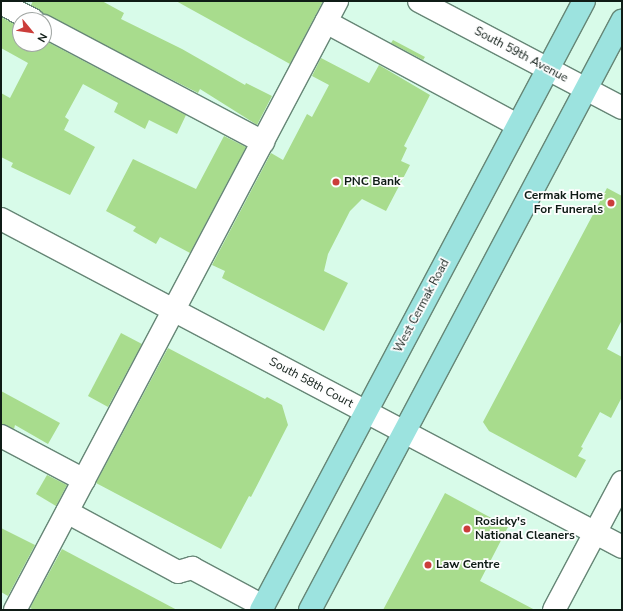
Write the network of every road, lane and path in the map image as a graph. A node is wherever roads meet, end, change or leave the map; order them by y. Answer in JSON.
{"nodes":[{"id":1,"x":337,"y":1,"type":"edge"},
{"id":2,"x":419,"y":1,"type":"edge"},
{"id":3,"x":584,"y":1,"type":"edge"},
{"id":4,"x":1,"y":3,"type":"edge"},
{"id":5,"x":18,"y":12,"type":"edge"},
{"id":6,"x":622,"y":21,"type":"edge"},
{"id":7,"x":326,"y":22,"type":"junction"},
{"id":8,"x":52,"y":30,"type":"edge"},
{"id":9,"x":547,"y":69,"type":"junction"},
{"id":10,"x":586,"y":89,"type":"junction"},
{"id":11,"x":622,"y":108,"type":"edge"},
{"id":12,"x":517,"y":125,"type":"junction"},
{"id":13,"x":263,"y":142,"type":"junction"},
{"id":14,"x":1,"y":219,"type":"edge"},
{"id":15,"x":174,"y":311,"type":"junction"},
{"id":16,"x":366,"y":412,"type":"junction"},
{"id":17,"x":404,"y":432,"type":"junction"},
{"id":18,"x":1,"y":436,"type":"edge"},
{"id":19,"x":84,"y":480,"type":"junction"},
{"id":20,"x":622,"y":482,"type":"edge"},
{"id":21,"x":67,"y":512,"type":"junction"},
{"id":22,"x":595,"y":533,"type":"junction"},
{"id":23,"x":622,"y":547,"type":"edge"},
{"id":24,"x":262,"y":608,"type":"edge"},
{"id":25,"x":15,"y":610,"type":"edge"},
{"id":26,"x":310,"y":610,"type":"edge"},
{"id":27,"x":554,"y":610,"type":"edge"}],
"edges":[{"from":1,"to":7,"type":"street"},
{"from":2,"to":9,"type":"street","name":"South 59th Avenue"},
{"from":3,"to":9,"type":"main road","name":"West Cermak Road"},
{"from":4,"to":5,"type":"street"},
{"from":6,"to":10,"type":"main road"},
{"from":7,"to":12,"type":"street"},
{"from":7,"to":13,"type":"street"},
{"from":8,"to":13,"type":"street"},
{"from":9,"to":10,"type":"street","name":"South 59th Avenue"},
{"from":9,"to":12,"type":"main road","name":"West Cermak Road"},
{"from":10,"to":11,"type":"street","name":"South 59th Avenue"},
{"from":10,"to":17,"type":"main road"},
{"from":12,"to":16,"type":"main road","name":"West Cermak Road"},
{"from":13,"to":15,"type":"street"},
{"from":14,"to":15,"type":"street","name":"South 58th Court"},
{"from":15,"to":16,"type":"street","name":"South 58th Court"},
{"from":15,"to":19,"type":"street"},
{"from":16,"to":17,"type":"street","name":"South 58th Court"},
{"from":16,"to":24,"type":"main road","name":"West Cermak Road"},
{"from":17,"to":22,"type":"street","name":"South 58th Court"},
{"from":17,"to":26,"type":"main road"},
{"from":18,"to":19,"type":"street"},
{"from":19,"to":21,"type":"street"},
{"from":20,"to":22,"type":"street"},
{"from":21,"to":24,"type":"street"},
{"from":21,"to":25,"type":"street"},
{"from":22,"to":23,"type":"street","name":"South 58th Court"},
{"from":22,"to":27,"type":"street"}]}
